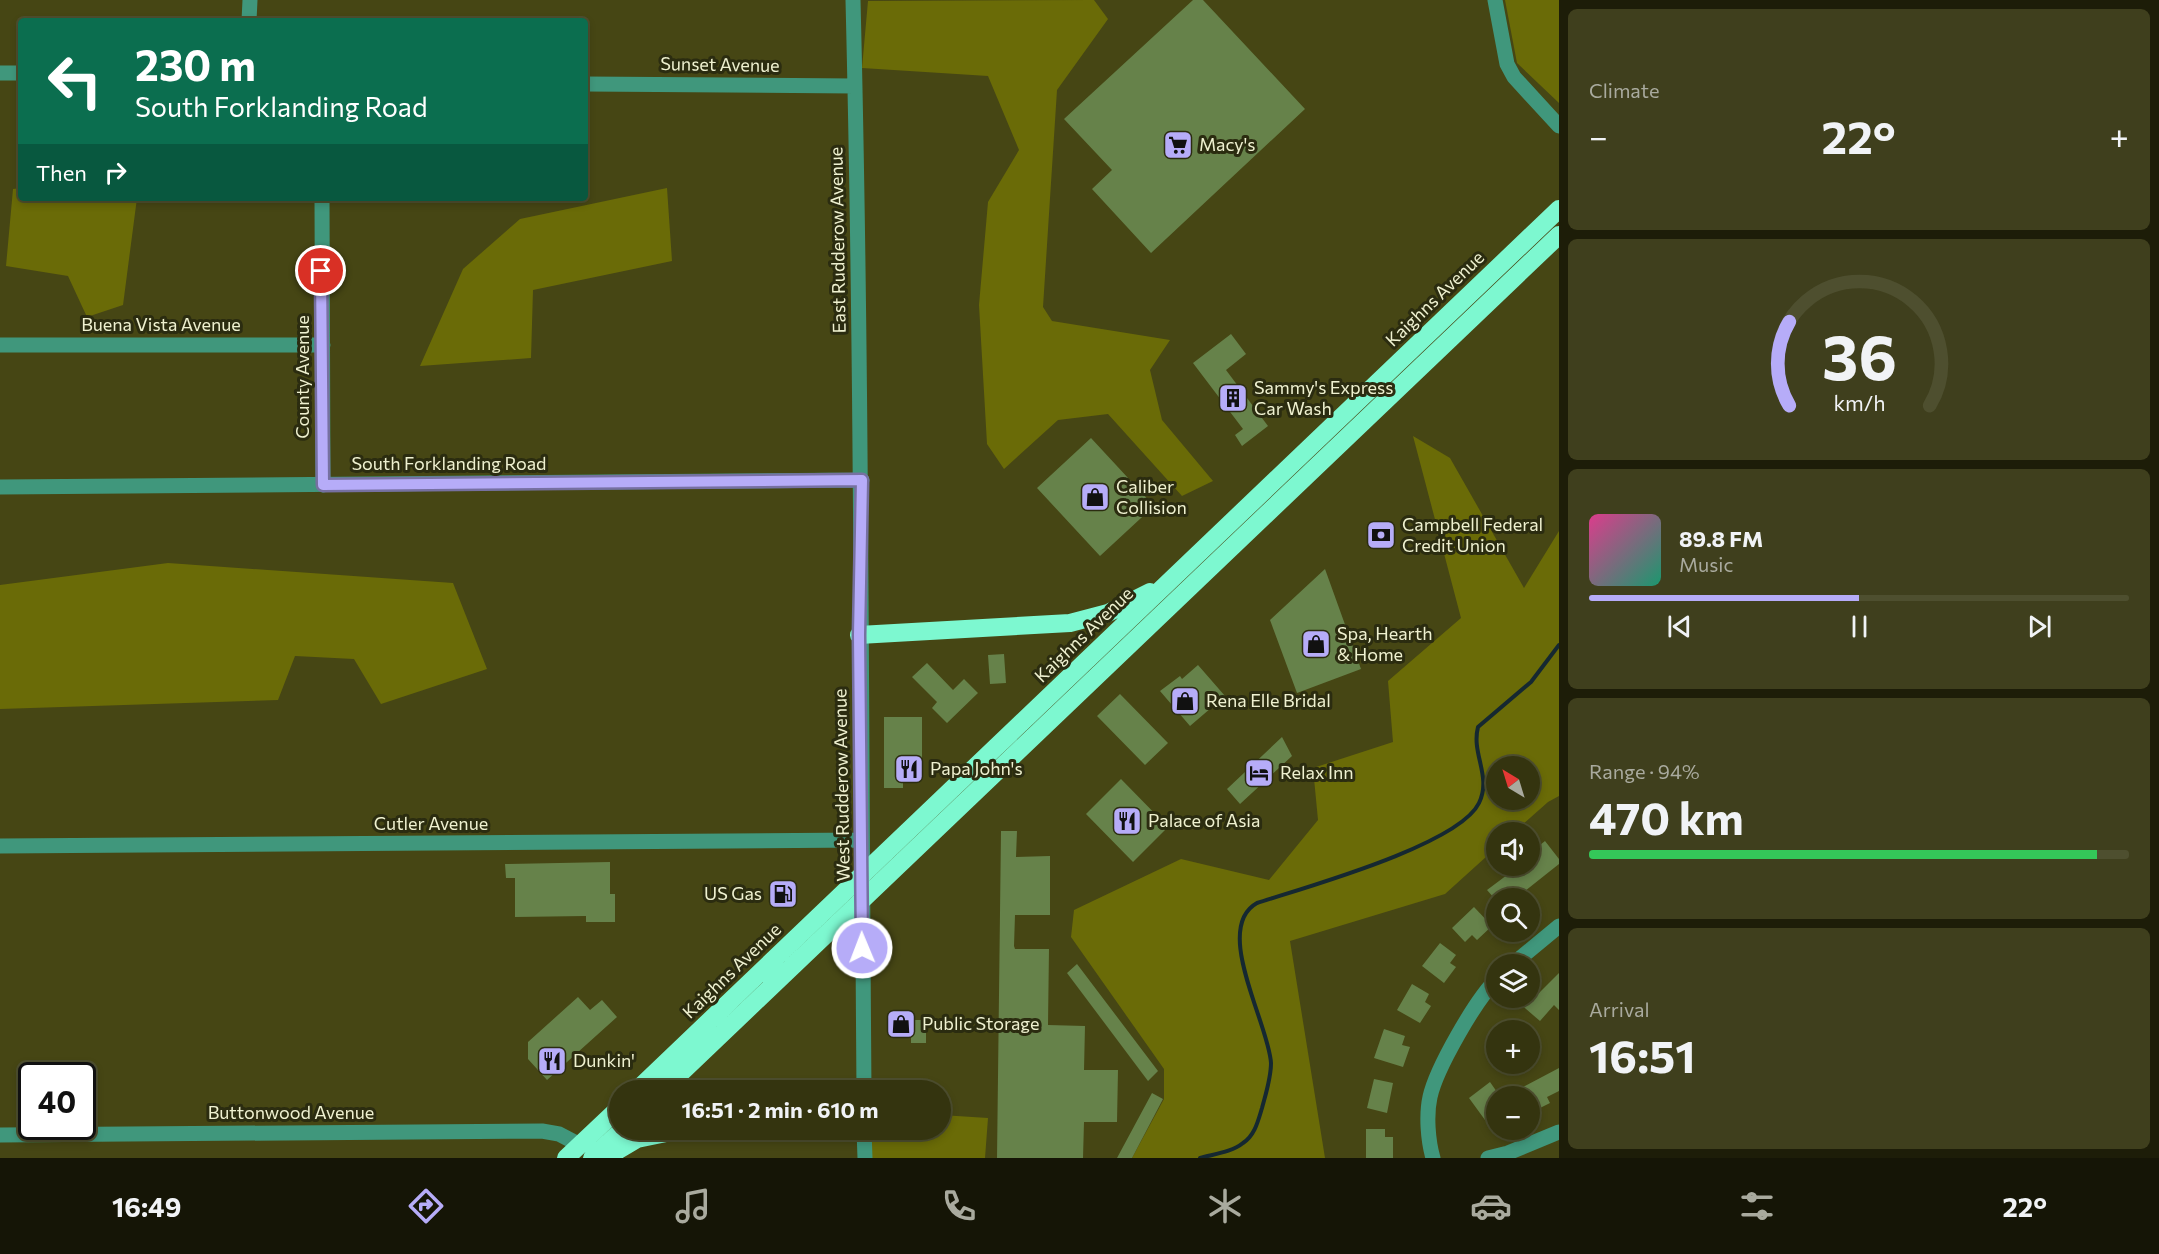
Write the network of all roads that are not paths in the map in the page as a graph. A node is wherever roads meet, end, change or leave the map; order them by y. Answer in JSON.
{"nodes":[{"id":1,"x":250,"y":0,"type":"edge"},
{"id":2,"x":853,"y":0,"type":"edge"},
{"id":3,"x":1495,"y":0,"type":"edge"},
{"id":4,"x":249,"y":18,"type":"edge"},
{"id":5,"x":0,"y":73,"type":"edge"},
{"id":6,"x":18,"y":73,"type":"edge"},
{"id":7,"x":588,"y":84,"type":"edge"},
{"id":8,"x":855,"y":86,"type":"junction"},
{"id":9,"x":1559,"y":126,"type":"edge"},
{"id":10,"x":322,"y":201,"type":"edge"},
{"id":11,"x":1559,"y":209,"type":"edge"},
{"id":12,"x":1559,"y":235,"type":"edge"},
{"id":13,"x":0,"y":345,"type":"edge"},
{"id":14,"x":323,"y":345,"type":"junction"},
{"id":15,"x":862,"y":480,"type":"junction"},
{"id":16,"x":323,"y":485,"type":"junction"},
{"id":17,"x":0,"y":487,"type":"edge"},
{"id":18,"x":1168,"y":583,"type":"junction"},
{"id":19,"x":859,"y":635,"type":"junction"},
{"id":20,"x":862,"y":840,"type":"junction"},
{"id":21,"x":0,"y":846,"type":"edge"},
{"id":22,"x":863,"y":875,"type":"junction"},
{"id":23,"x":862,"y":900,"type":"junction"},
{"id":24,"x":1559,"y":927,"type":"edge"},
{"id":25,"x":1525,"y":954,"type":"edge"},
{"id":26,"x":1486,"y":996,"type":"edge"},
{"id":27,"x":648,"y":1080,"type":"edge"},
{"id":28,"x":673,"y":1080,"type":"edge"},
{"id":29,"x":864,"y":1080,"type":"edge"},
{"id":30,"x":609,"y":1121,"type":"edge"},
{"id":31,"x":1559,"y":1132,"type":"edge"},
{"id":32,"x":0,"y":1135,"type":"edge"},
{"id":33,"x":609,"y":1138,"type":"edge"},
{"id":34,"x":635,"y":1140,"type":"edge"},
{"id":35,"x":864,"y":1140,"type":"edge"},
{"id":36,"x":586,"y":1151,"type":"edge"},
{"id":37,"x":566,"y":1158,"type":"edge"},
{"id":38,"x":605,"y":1158,"type":"edge"},
{"id":39,"x":865,"y":1158,"type":"edge"},
{"id":40,"x":1433,"y":1158,"type":"edge"},
{"id":41,"x":1488,"y":1158,"type":"edge"}],
"edges":[{"from":1,"to":4,"type":"street"},
{"from":2,"to":8,"type":"street","name":"East Rudderow Avenue"},
{"from":3,"to":9,"type":"street"},
{"from":5,"to":6,"type":"street"},
{"from":7,"to":8,"type":"street","name":"Sunset Avenue"},
{"from":8,"to":15,"type":"street","name":"East Rudderow Avenue"},
{"from":10,"to":14,"type":"street","name":"County Avenue"},
{"from":11,"to":18,"type":"highway","name":"Kaighns Avenue"},
{"from":12,"to":23,"type":"highway"},
{"from":13,"to":14,"type":"street","name":"Buena Vista Avenue"},
{"from":14,"to":16,"type":"street","name":"County Avenue"},
{"from":15,"to":16,"type":"street","name":"South Forklanding Road"},
{"from":15,"to":19,"type":"street","name":"West Rudderow Avenue"},
{"from":16,"to":17,"type":"street","name":"South Forklanding Road"},
{"from":18,"to":19,"type":"highway"},
{"from":18,"to":22,"type":"highway","name":"Kaighns Avenue"},
{"from":19,"to":20,"type":"street","name":"West Rudderow Avenue"},
{"from":20,"to":21,"type":"street","name":"Cutler Avenue"},
{"from":20,"to":22,"type":"street","name":"West Rudderow Avenue"},
{"from":22,"to":23,"type":"street","name":"West Rudderow Avenue"},
{"from":22,"to":27,"type":"highway","name":"Kaighns Avenue"},
{"from":23,"to":28,"type":"highway"},
{"from":23,"to":29,"type":"street","name":"West Rudderow Avenue"},
{"from":24,"to":25,"type":"street"},
{"from":26,"to":40,"type":"street"},
{"from":30,"to":36,"type":"highway"},
{"from":31,"to":41,"type":"street"},
{"from":32,"to":36,"type":"street","name":"Buttonwood Avenue"},
{"from":33,"to":36,"type":"highway"},
{"from":34,"to":38,"type":"highway"},
{"from":35,"to":39,"type":"street"},
{"from":36,"to":37,"type":"highway"}]}
